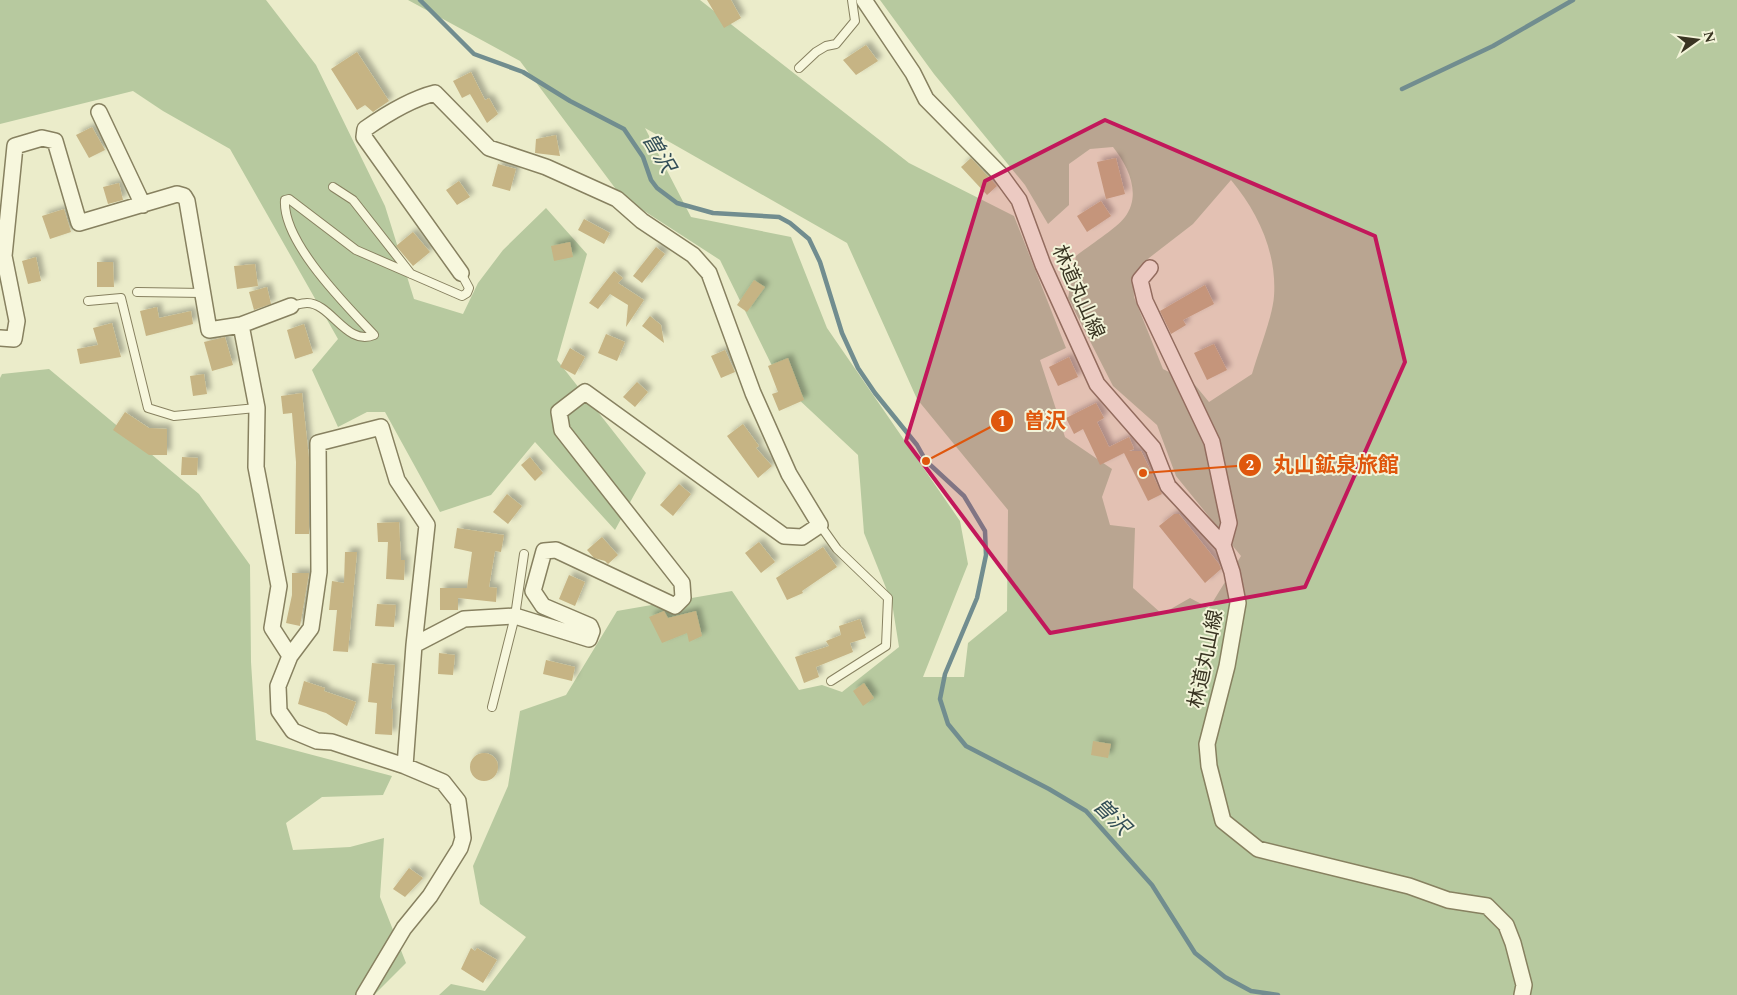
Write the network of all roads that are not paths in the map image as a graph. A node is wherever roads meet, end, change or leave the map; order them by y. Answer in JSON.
{"nodes":[{"id":1,"x":852,"y":0,"type":"edge"},
{"id":2,"x":864,"y":0,"type":"edge"},
{"id":3,"x":799,"y":68,"type":"dead end"},
{"id":4,"x":98,"y":112,"type":"dead end"},
{"id":5,"x":333,"y":186,"type":"dead end"},
{"id":6,"x":143,"y":205,"type":"junction"},
{"id":7,"x":1150,"y":268,"type":"dead end"},
{"id":8,"x":461,"y":274,"type":"joint"},
{"id":9,"x":413,"y":276,"type":"junction"},
{"id":10,"x":137,"y":292,"type":"dead end"},
{"id":11,"x":203,"y":293,"type":"junction"},
{"id":12,"x":88,"y":300,"type":"dead end"},
{"id":13,"x":291,"y":306,"type":"joint"},
{"id":14,"x":240,"y":325,"type":"junction"},
{"id":15,"x":0,"y":338,"type":"edge"},
{"id":16,"x":257,"y":408,"type":"junction"},
{"id":17,"x":820,"y":525,"type":"junction"},
{"id":18,"x":1222,"y":545,"type":"junction"},
{"id":19,"x":524,"y":554,"type":"dead end"},
{"id":20,"x":515,"y":616,"type":"junction"},
{"id":21,"x":414,"y":645,"type":"junction"},
{"id":22,"x":290,"y":656,"type":"junction"},
{"id":23,"x":831,"y":681,"type":"dead end"},
{"id":24,"x":492,"y":707,"type":"dead end"},
{"id":25,"x":405,"y":766,"type":"junction"},
{"id":26,"x":364,"y":995,"type":"edge"},
{"id":27,"x":1522,"y":995,"type":"edge"}],
"edges":[{"from":1,"to":3,"type":"lane"},
{"from":2,"to":18,"type":"street","name":"林道丸山線"},
{"from":4,"to":6,"type":"street"},
{"from":5,"to":9,"type":"lane"},
{"from":6,"to":11,"type":"street"},
{"from":6,"to":15,"type":"street"},
{"from":7,"to":18,"type":"street"},
{"from":8,"to":9,"type":"lane"},
{"from":8,"to":17,"type":"street"},
{"from":9,"to":13,"type":"lane"},
{"from":10,"to":11,"type":"lane"},
{"from":11,"to":14,"type":"street"},
{"from":12,"to":16,"type":"lane"},
{"from":13,"to":14,"type":"street"},
{"from":14,"to":16,"type":"street"},
{"from":16,"to":22,"type":"street"},
{"from":17,"to":20,"type":"street"},
{"from":17,"to":23,"type":"lane"},
{"from":18,"to":27,"type":"street","name":"林道丸山線"},
{"from":19,"to":20,"type":"lane"},
{"from":20,"to":21,"type":"street"},
{"from":20,"to":24,"type":"lane"},
{"from":21,"to":22,"type":"street"},
{"from":21,"to":25,"type":"street"},
{"from":22,"to":25,"type":"street"},
{"from":25,"to":26,"type":"street"}]}
